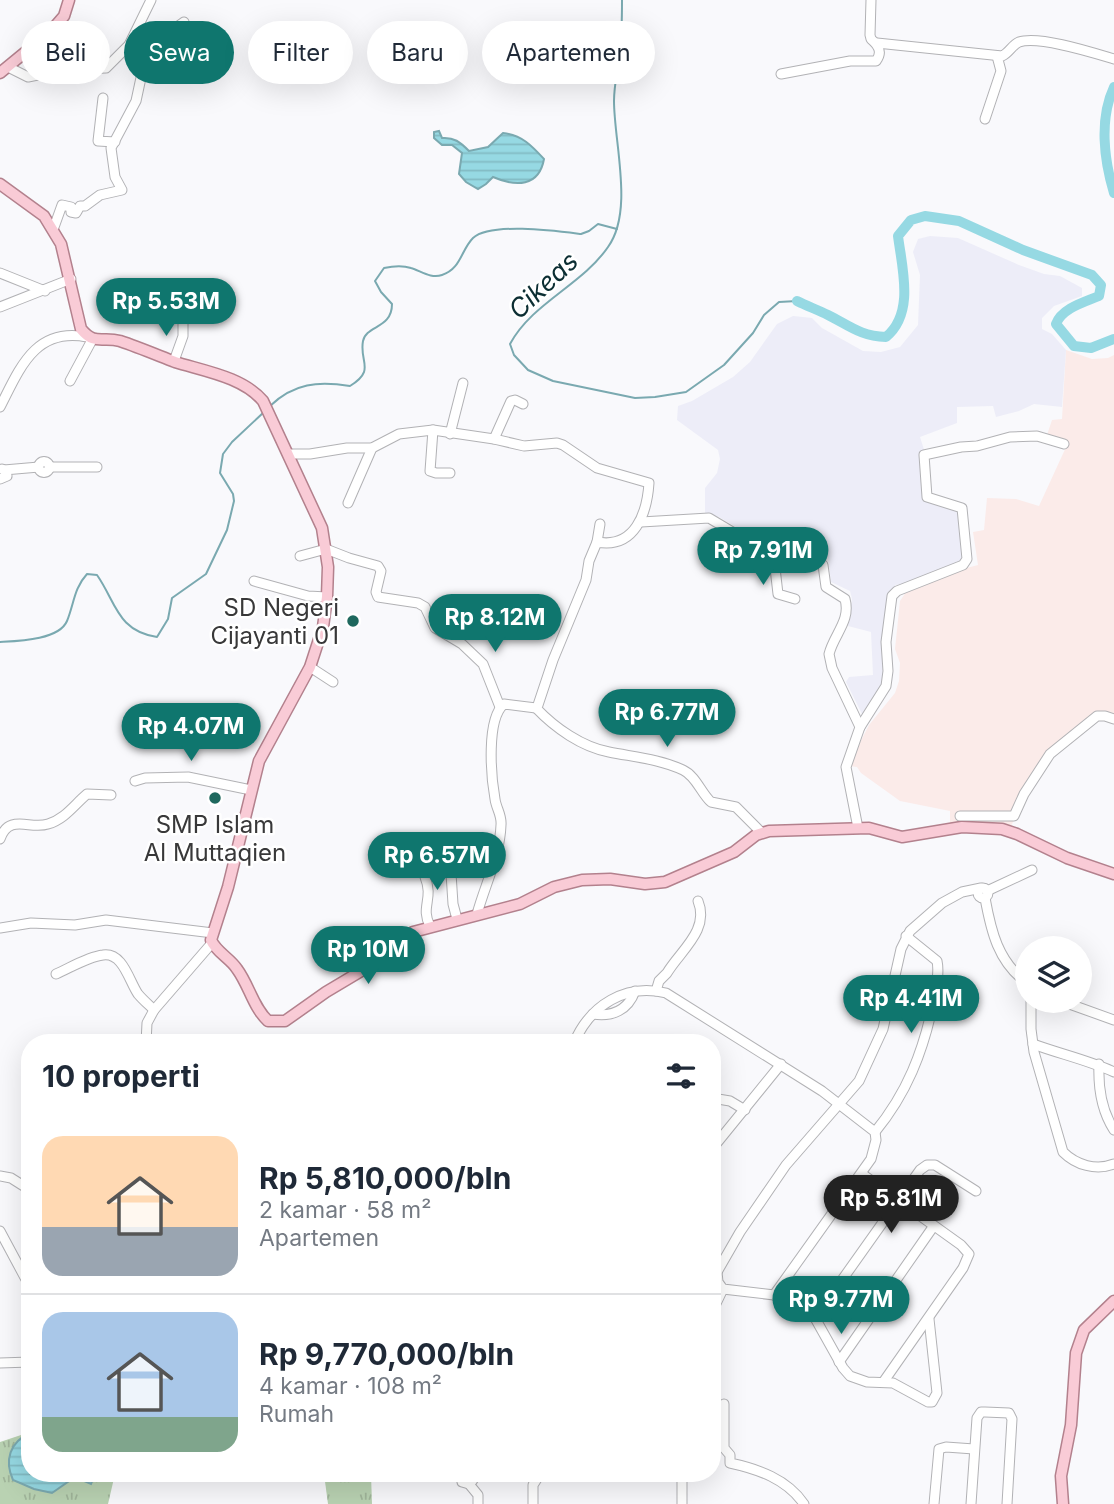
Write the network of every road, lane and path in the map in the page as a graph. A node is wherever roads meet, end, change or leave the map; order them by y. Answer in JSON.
{"nodes":[{"id":1,"x":69,"y":0,"type":"edge"},
{"id":2,"x":151,"y":0,"type":"edge"},
{"id":3,"x":871,"y":0,"type":"edge"},
{"id":4,"x":141,"y":21,"type":"edge"},
{"id":5,"x":877,"y":43,"type":"junction"},
{"id":6,"x":124,"y":50,"type":"edge"},
{"id":7,"x":997,"y":56,"type":"junction"},
{"id":8,"x":1114,"y":59,"type":"edge"},
{"id":9,"x":4,"y":70,"type":"edge"},
{"id":10,"x":781,"y":74,"type":"dead end"},
{"id":11,"x":140,"y":84,"type":"edge"},
{"id":12,"x":103,"y":98,"type":"dead end"},
{"id":13,"x":985,"y":119,"type":"dead end"},
{"id":14,"x":115,"y":142,"type":"junction"},
{"id":15,"x":0,"y":184,"type":"edge"},
{"id":16,"x":53,"y":230,"type":"junction"},
{"id":17,"x":0,"y":273,"type":"edge"},
{"id":18,"x":71,"y":279,"type":"junction"},
{"id":19,"x":45,"y":290,"type":"junction"},
{"id":20,"x":0,"y":307,"type":"edge"},
{"id":21,"x":183,"y":318,"type":"dead end"},
{"id":22,"x":90,"y":338,"type":"junction"},
{"id":23,"x":174,"y":361,"type":"junction"},
{"id":24,"x":70,"y":381,"type":"dead end"},
{"id":25,"x":463,"y":383,"type":"dead end"},
{"id":26,"x":523,"y":404,"type":"dead end"},
{"id":27,"x":0,"y":407,"type":"edge"},
{"id":28,"x":433,"y":430,"type":"junction"},
{"id":29,"x":450,"y":434,"type":"junction"},
{"id":30,"x":494,"y":439,"type":"junction"},
{"id":31,"x":1064,"y":444,"type":"dead end"},
{"id":32,"x":372,"y":448,"type":"junction"},
{"id":33,"x":288,"y":454,"type":"junction"},
{"id":34,"x":97,"y":467,"type":"dead end"},
{"id":35,"x":2,"y":470,"type":"edge"},
{"id":36,"x":450,"y":473,"type":"dead end"},
{"id":37,"x":0,"y":479,"type":"edge"},
{"id":38,"x":348,"y":503,"type":"dead end"},
{"id":39,"x":641,"y":522,"type":"junction"},
{"id":40,"x":600,"y":524,"type":"dead end"},
{"id":41,"x":597,"y":542,"type":"junction"},
{"id":42,"x":778,"y":546,"type":"junction"},
{"id":43,"x":326,"y":549,"type":"junction"},
{"id":44,"x":300,"y":556,"type":"dead end"},
{"id":45,"x":254,"y":581,"type":"dead end"},
{"id":46,"x":327,"y":597,"type":"junction"},
{"id":47,"x":795,"y":599,"type":"dead end"},
{"id":48,"x":310,"y":667,"type":"junction"},
{"id":49,"x":333,"y":682,"type":"dead end"},
{"id":50,"x":500,"y":708,"type":"junction"},
{"id":51,"x":536,"y":708,"type":"junction"},
{"id":52,"x":1114,"y":719,"type":"edge"},
{"id":53,"x":860,"y":727,"type":"junction"},
{"id":54,"x":135,"y":781,"type":"dead end"},
{"id":55,"x":251,"y":790,"type":"junction"},
{"id":56,"x":111,"y":795,"type":"dead end"},
{"id":57,"x":960,"y":816,"type":"dead end"},
{"id":58,"x":858,"y":828,"type":"junction"},
{"id":59,"x":762,"y":833,"type":"junction"},
{"id":60,"x":0,"y":839,"type":"edge"},
{"id":61,"x":430,"y":850,"type":"dead end"},
{"id":62,"x":1032,"y":870,"type":"dead end"},
{"id":63,"x":1114,"y":874,"type":"edge"},
{"id":64,"x":425,"y":877,"type":"dead end"},
{"id":65,"x":985,"y":892,"type":"junction"},
{"id":66,"x":698,"y":901,"type":"dead end"},
{"id":67,"x":477,"y":914,"type":"junction"},
{"id":68,"x":457,"y":919,"type":"junction"},
{"id":69,"x":430,"y":926,"type":"junction"},
{"id":70,"x":0,"y":928,"type":"edge"},
{"id":71,"x":906,"y":936,"type":"junction"},
{"id":72,"x":213,"y":938,"type":"junction"},
{"id":73,"x":667,"y":973,"type":"junction"},
{"id":74,"x":56,"y":974,"type":"dead end"},
{"id":75,"x":1015,"y":974,"type":"edge"},
{"id":76,"x":656,"y":990,"type":"junction"},
{"id":77,"x":635,"y":991,"type":"junction"},
{"id":78,"x":666,"y":993,"type":"junction"},
{"id":79,"x":154,"y":1010,"type":"junction"},
{"id":80,"x":1092,"y":1012,"type":"edge"},
{"id":81,"x":1032,"y":1013,"type":"edge"},
{"id":82,"x":593,"y":1014,"type":"junction"},
{"id":83,"x":1114,"y":1020,"type":"edge"},
{"id":84,"x":146,"y":1034,"type":"edge"},
{"id":85,"x":580,"y":1034,"type":"edge"},
{"id":86,"x":1033,"y":1044,"type":"junction"},
{"id":87,"x":780,"y":1064,"type":"junction"},
{"id":88,"x":1099,"y":1064,"type":"junction"},
{"id":89,"x":1114,"y":1072,"type":"edge"},
{"id":90,"x":721,"y":1100,"type":"edge"},
{"id":91,"x":840,"y":1104,"type":"junction"},
{"id":92,"x":745,"y":1110,"type":"junction"},
{"id":93,"x":1114,"y":1130,"type":"edge"},
{"id":94,"x":875,"y":1132,"type":"junction"},
{"id":95,"x":721,"y":1135,"type":"edge"},
{"id":96,"x":1114,"y":1164,"type":"edge"},
{"id":97,"x":862,"y":1174,"type":"junction"},
{"id":98,"x":0,"y":1176,"type":"edge"},
{"id":99,"x":21,"y":1183,"type":"edge"},
{"id":100,"x":976,"y":1191,"type":"dead end"},
{"id":101,"x":897,"y":1199,"type":"junction"},
{"id":102,"x":933,"y":1227,"type":"junction"},
{"id":103,"x":0,"y":1231,"type":"edge"},
{"id":104,"x":721,"y":1262,"type":"edge"},
{"id":105,"x":21,"y":1270,"type":"edge"},
{"id":106,"x":721,"y":1286,"type":"edge"},
{"id":107,"x":723,"y":1289,"type":"junction"},
{"id":108,"x":721,"y":1293,"type":"edge"},
{"id":109,"x":774,"y":1295,"type":"junction"},
{"id":110,"x":1114,"y":1301,"type":"edge"},
{"id":111,"x":815,"y":1318,"type":"junction"},
{"id":112,"x":929,"y":1319,"type":"junction"},
{"id":113,"x":21,"y":1362,"type":"edge"},
{"id":114,"x":839,"y":1362,"type":"junction"},
{"id":115,"x":0,"y":1363,"type":"edge"},
{"id":116,"x":884,"y":1381,"type":"junction"},
{"id":117,"x":724,"y":1404,"type":"dead end"},
{"id":118,"x":974,"y":1449,"type":"junction"},
{"id":119,"x":472,"y":1482,"type":"edge"},
{"id":120,"x":535,"y":1482,"type":"edge"},
{"id":121,"x":682,"y":1482,"type":"edge"},
{"id":122,"x":478,"y":1504,"type":"edge"},
{"id":123,"x":533,"y":1504,"type":"edge"},
{"id":124,"x":682,"y":1504,"type":"edge"},
{"id":125,"x":804,"y":1504,"type":"edge"},
{"id":126,"x":934,"y":1504,"type":"edge"},
{"id":127,"x":971,"y":1504,"type":"edge"},
{"id":128,"x":1007,"y":1504,"type":"edge"},
{"id":129,"x":1063,"y":1504,"type":"edge"}],
"edges":[{"from":1,"to":9,"type":"main road"},
{"from":2,"to":4,"type":"street"},
{"from":3,"to":5,"type":"street"},
{"from":5,"to":7,"type":"street"},
{"from":5,"to":10,"type":"street"},
{"from":6,"to":9,"type":"street"},
{"from":7,"to":8,"type":"street"},
{"from":7,"to":13,"type":"street"},
{"from":11,"to":14,"type":"street"},
{"from":12,"to":14,"type":"street"},
{"from":14,"to":16,"type":"street"},
{"from":15,"to":16,"type":"main road"},
{"from":16,"to":18,"type":"main road"},
{"from":17,"to":19,"type":"street"},
{"from":18,"to":19,"type":"street"},
{"from":18,"to":22,"type":"main road"},
{"from":19,"to":20,"type":"street"},
{"from":21,"to":23,"type":"street"},
{"from":22,"to":23,"type":"main road"},
{"from":22,"to":24,"type":"street"},
{"from":22,"to":27,"type":"street"},
{"from":23,"to":33,"type":"main road"},
{"from":25,"to":29,"type":"street"},
{"from":26,"to":30,"type":"street"},
{"from":28,"to":29,"type":"street"},
{"from":28,"to":32,"type":"street"},
{"from":28,"to":36,"type":"street"},
{"from":29,"to":30,"type":"street"},
{"from":30,"to":39,"type":"street"},
{"from":31,"to":53,"type":"street"},
{"from":32,"to":33,"type":"street"},
{"from":32,"to":38,"type":"street"},
{"from":33,"to":43,"type":"main road"},
{"from":34,"to":35,"type":"street"},
{"from":35,"to":37,"type":"street"},
{"from":39,"to":41,"type":"street"},
{"from":39,"to":42,"type":"street"},
{"from":40,"to":41,"type":"street"},
{"from":41,"to":51,"type":"street"},
{"from":42,"to":47,"type":"street"},
{"from":42,"to":53,"type":"street"},
{"from":43,"to":44,"type":"street"},
{"from":43,"to":46,"type":"main road"},
{"from":43,"to":50,"type":"street"},
{"from":45,"to":46,"type":"street"},
{"from":46,"to":48,"type":"main road"},
{"from":48,"to":49,"type":"street"},
{"from":48,"to":55,"type":"main road"},
{"from":50,"to":51,"type":"street"},
{"from":50,"to":67,"type":"street"},
{"from":51,"to":59,"type":"street"},
{"from":52,"to":57,"type":"street"},
{"from":53,"to":58,"type":"street"},
{"from":54,"to":55,"type":"street"},
{"from":55,"to":72,"type":"main road"},
{"from":56,"to":60,"type":"street"},
{"from":58,"to":59,"type":"main road"},
{"from":58,"to":63,"type":"main road"},
{"from":59,"to":67,"type":"main road"},
{"from":61,"to":68,"type":"street"},
{"from":62,"to":65,"type":"street"},
{"from":64,"to":69,"type":"street"},
{"from":65,"to":71,"type":"street"},
{"from":65,"to":75,"type":"street"},
{"from":66,"to":73,"type":"street"},
{"from":67,"to":68,"type":"main road"},
{"from":68,"to":69,"type":"main road"},
{"from":69,"to":72,"type":"main road"},
{"from":70,"to":72,"type":"street"},
{"from":71,"to":91,"type":"street"},
{"from":71,"to":94,"type":"street"},
{"from":72,"to":79,"type":"street"},
{"from":73,"to":76,"type":"street"},
{"from":73,"to":78,"type":"street"},
{"from":74,"to":79,"type":"street"},
{"from":76,"to":77,"type":"street"},
{"from":76,"to":78,"type":"street"},
{"from":77,"to":82,"type":"street"},
{"from":77,"to":82,"type":"street"},
{"from":78,"to":87,"type":"street"},
{"from":79,"to":84,"type":"street"},
{"from":80,"to":83,"type":"street"},
{"from":81,"to":86,"type":"street"},
{"from":82,"to":85,"type":"street"},
{"from":86,"to":88,"type":"street"},
{"from":86,"to":96,"type":"street"},
{"from":87,"to":91,"type":"street"},
{"from":87,"to":92,"type":"street"},
{"from":88,"to":89,"type":"street"},
{"from":88,"to":93,"type":"street"},
{"from":90,"to":92,"type":"street"},
{"from":91,"to":94,"type":"street"},
{"from":91,"to":104,"type":"street"},
{"from":92,"to":95,"type":"street"},
{"from":94,"to":97,"type":"street"},
{"from":97,"to":101,"type":"street"},
{"from":97,"to":109,"type":"street"},
{"from":98,"to":99,"type":"street"},
{"from":100,"to":101,"type":"street"},
{"from":101,"to":102,"type":"street"},
{"from":101,"to":111,"type":"street"},
{"from":102,"to":112,"type":"street"},
{"from":102,"to":114,"type":"street"},
{"from":103,"to":105,"type":"street"},
{"from":106,"to":107,"type":"street"},
{"from":107,"to":108,"type":"street"},
{"from":107,"to":109,"type":"street"},
{"from":109,"to":111,"type":"street"},
{"from":110,"to":129,"type":"main road"},
{"from":111,"to":114,"type":"street"},
{"from":112,"to":116,"type":"street"},
{"from":112,"to":116,"type":"street"},
{"from":113,"to":115,"type":"street"},
{"from":114,"to":116,"type":"street"},
{"from":117,"to":125,"type":"street"},
{"from":118,"to":126,"type":"street"},
{"from":118,"to":127,"type":"street"},
{"from":118,"to":128,"type":"street"},
{"from":119,"to":122,"type":"street"},
{"from":120,"to":123,"type":"street"},
{"from":121,"to":124,"type":"street"}]}
